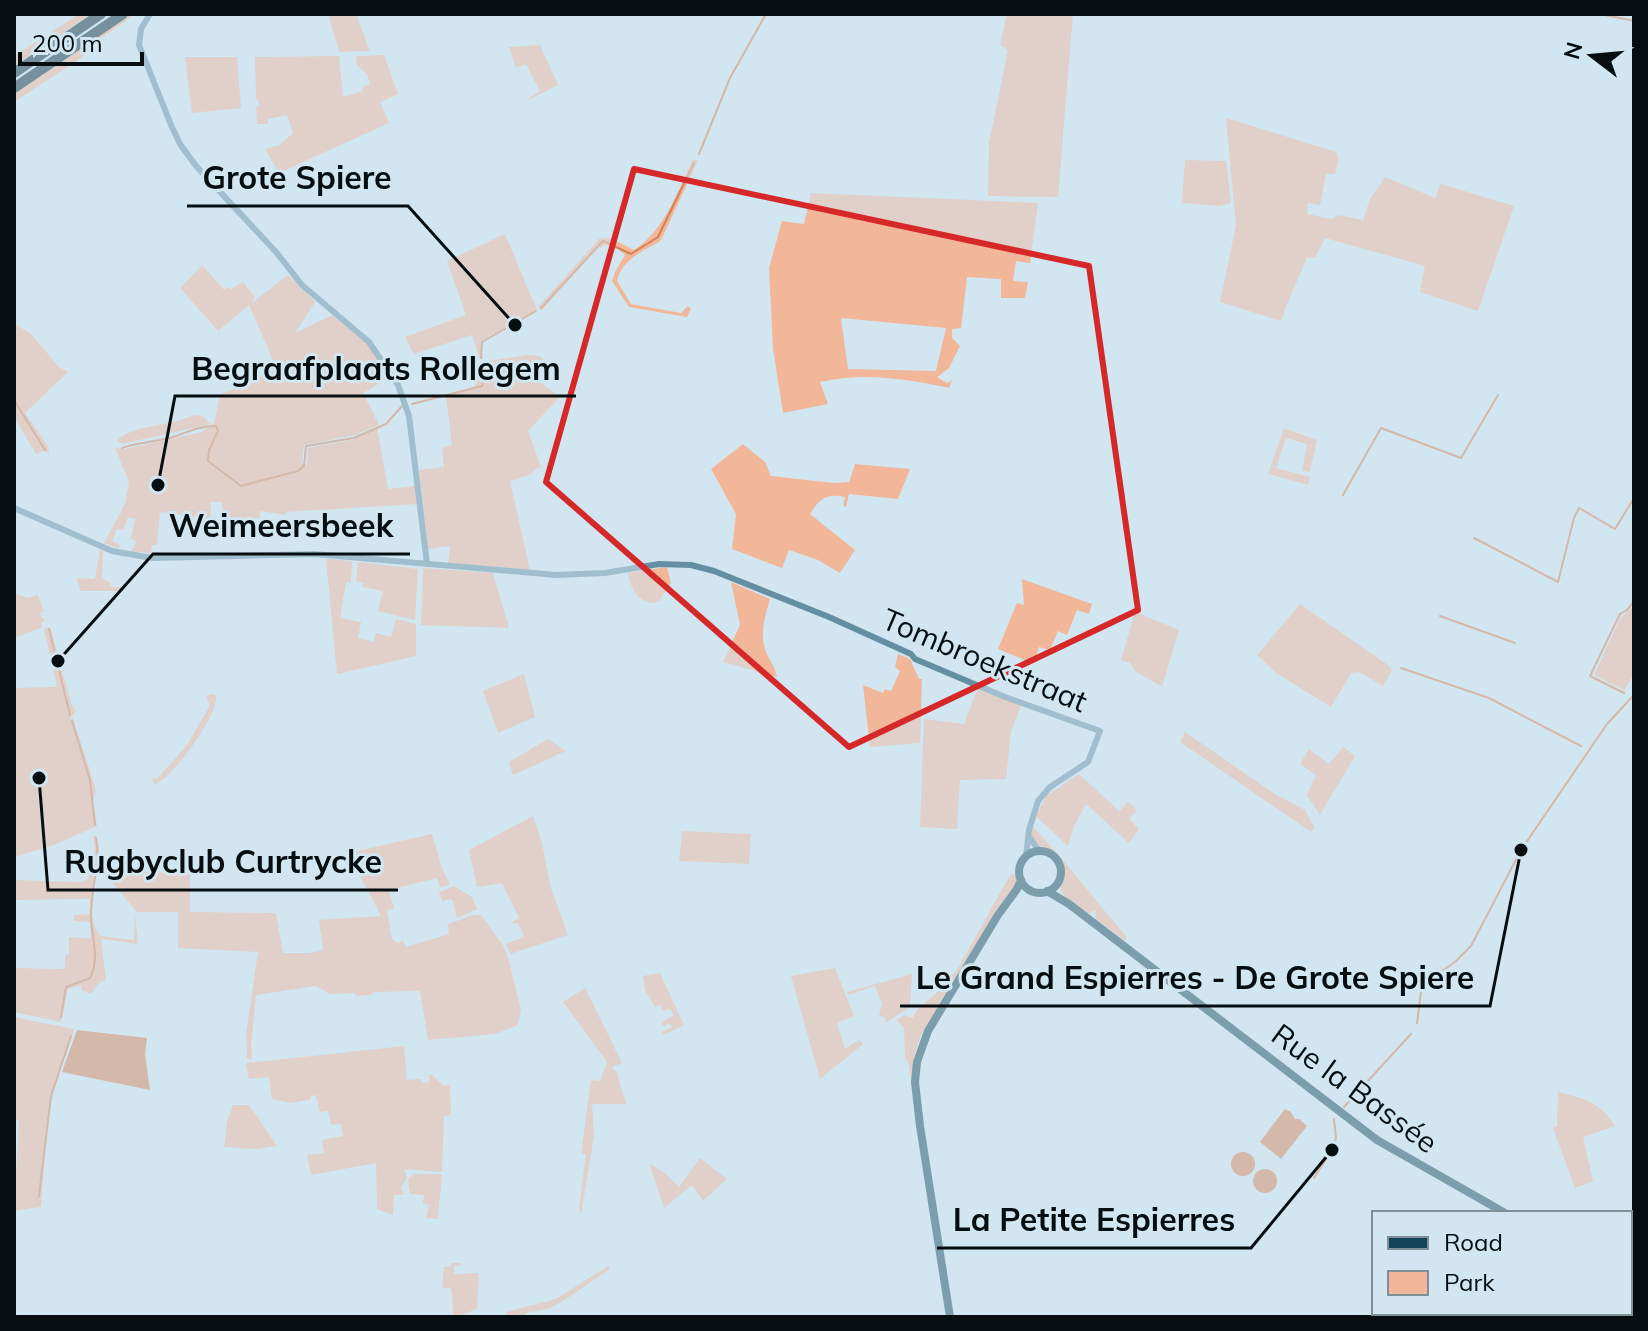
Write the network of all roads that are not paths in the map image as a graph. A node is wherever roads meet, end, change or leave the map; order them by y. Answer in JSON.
{"nodes":[{"id":1,"x":101,"y":14,"type":"edge"},
{"id":2,"x":123,"y":14,"type":"edge"},
{"id":3,"x":150,"y":14,"type":"edge"},
{"id":4,"x":14,"y":73,"type":"edge"},
{"id":5,"x":14,"y":88,"type":"edge"},
{"id":6,"x":14,"y":508,"type":"edge"},
{"id":7,"x":427,"y":564,"type":"junction"},
{"id":8,"x":1028,"y":835,"type":"junction"},
{"id":9,"x":1039,"y":851,"type":"junction"},
{"id":10,"x":1026,"y":856,"type":"junction"},
{"id":11,"x":1021,"y":880,"type":"junction"},
{"id":12,"x":1058,"y":882,"type":"junction"},
{"id":13,"x":1031,"y":890,"type":"junction"},
{"id":14,"x":1047,"y":891,"type":"junction"},
{"id":15,"x":1009,"y":902,"type":"junction"},
{"id":16,"x":1069,"y":904,"type":"junction"},
{"id":17,"x":1501,"y":1211,"type":"edge"},
{"id":18,"x":950,"y":1317,"type":"edge"}],
"edges":[{"from":1,"to":4,"type":"highway"},
{"from":2,"to":5,"type":"highway"},
{"from":3,"to":7,"type":"street"},
{"from":6,"to":7,"type":"street","name":"Tombroekstraat"},
{"from":7,"to":8,"type":"street","name":"Tombroekstraat"},
{"from":8,"to":9,"type":"street"},
{"from":8,"to":10,"type":"street"},
{"from":9,"to":10,"type":"main road"},
{"from":9,"to":12,"type":"main road"},
{"from":10,"to":11,"type":"main road"},
{"from":11,"to":13,"type":"main road"},
{"from":11,"to":15,"type":"main road"},
{"from":12,"to":14,"type":"main road"},
{"from":12,"to":16,"type":"main road","name":"Rue la Bassée"},
{"from":13,"to":14,"type":"main road"},
{"from":13,"to":15,"type":"main road"},
{"from":14,"to":16,"type":"main road","name":"Rue la Bassée"},
{"from":15,"to":18,"type":"main road"},
{"from":16,"to":17,"type":"main road","name":"Rue la Bassée"}]}
